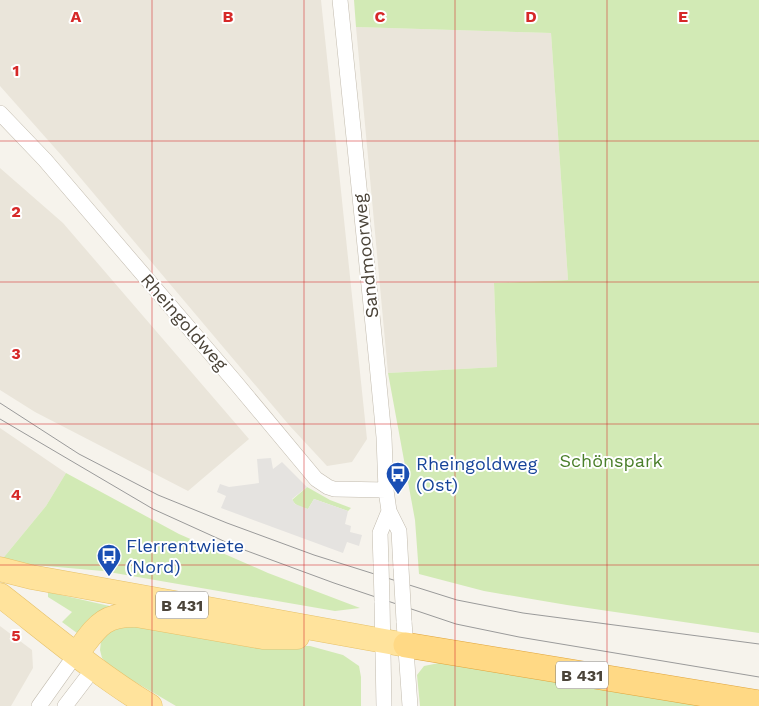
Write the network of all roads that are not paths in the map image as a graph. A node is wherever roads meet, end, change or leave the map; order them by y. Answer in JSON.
{"nodes":[{"id":1,"x":340,"y":0,"type":"edge"},
{"id":2,"x":0,"y":113,"type":"edge"},
{"id":3,"x":386,"y":490,"type":"junction"},
{"id":4,"x":389,"y":512,"type":"junction"},
{"id":5,"x":0,"y":569,"type":"edge"},
{"id":6,"x":0,"y":595,"type":"edge"},
{"id":7,"x":333,"y":632,"type":"junction"},
{"id":8,"x":395,"y":643,"type":"junction"},
{"id":9,"x":85,"y":661,"type":"junction"},
{"id":10,"x":759,"y":703,"type":"edge"},
{"id":11,"x":39,"y":706,"type":"edge"},
{"id":12,"x":65,"y":706,"type":"edge"},
{"id":13,"x":150,"y":706,"type":"edge"},
{"id":14,"x":384,"y":706,"type":"edge"},
{"id":15,"x":410,"y":706,"type":"edge"}],
"edges":[{"from":1,"to":3,"type":"street","name":"Sandmoorweg"},
{"from":2,"to":3,"type":"street","name":"Rheingoldweg"},
{"from":3,"to":4,"type":"street","name":"Sandmoorweg"},
{"from":4,"to":8,"type":"street","name":"Sandmoorweg","bridge":true},
{"from":4,"to":8,"type":"street","name":"Sandmoorweg","bridge":true},
{"from":5,"to":7,"type":"main road","number":"B 431"},
{"from":6,"to":9,"type":"main road"},
{"from":7,"to":8,"type":"main road","number":"B 431"},
{"from":7,"to":9,"type":"main road"},
{"from":8,"to":10,"type":"highway","number":"B 431"},
{"from":8,"to":14,"type":"street"},
{"from":8,"to":15,"type":"street"},
{"from":9,"to":11,"type":"street"},
{"from":9,"to":12,"type":"street"},
{"from":9,"to":13,"type":"main road"}]}
